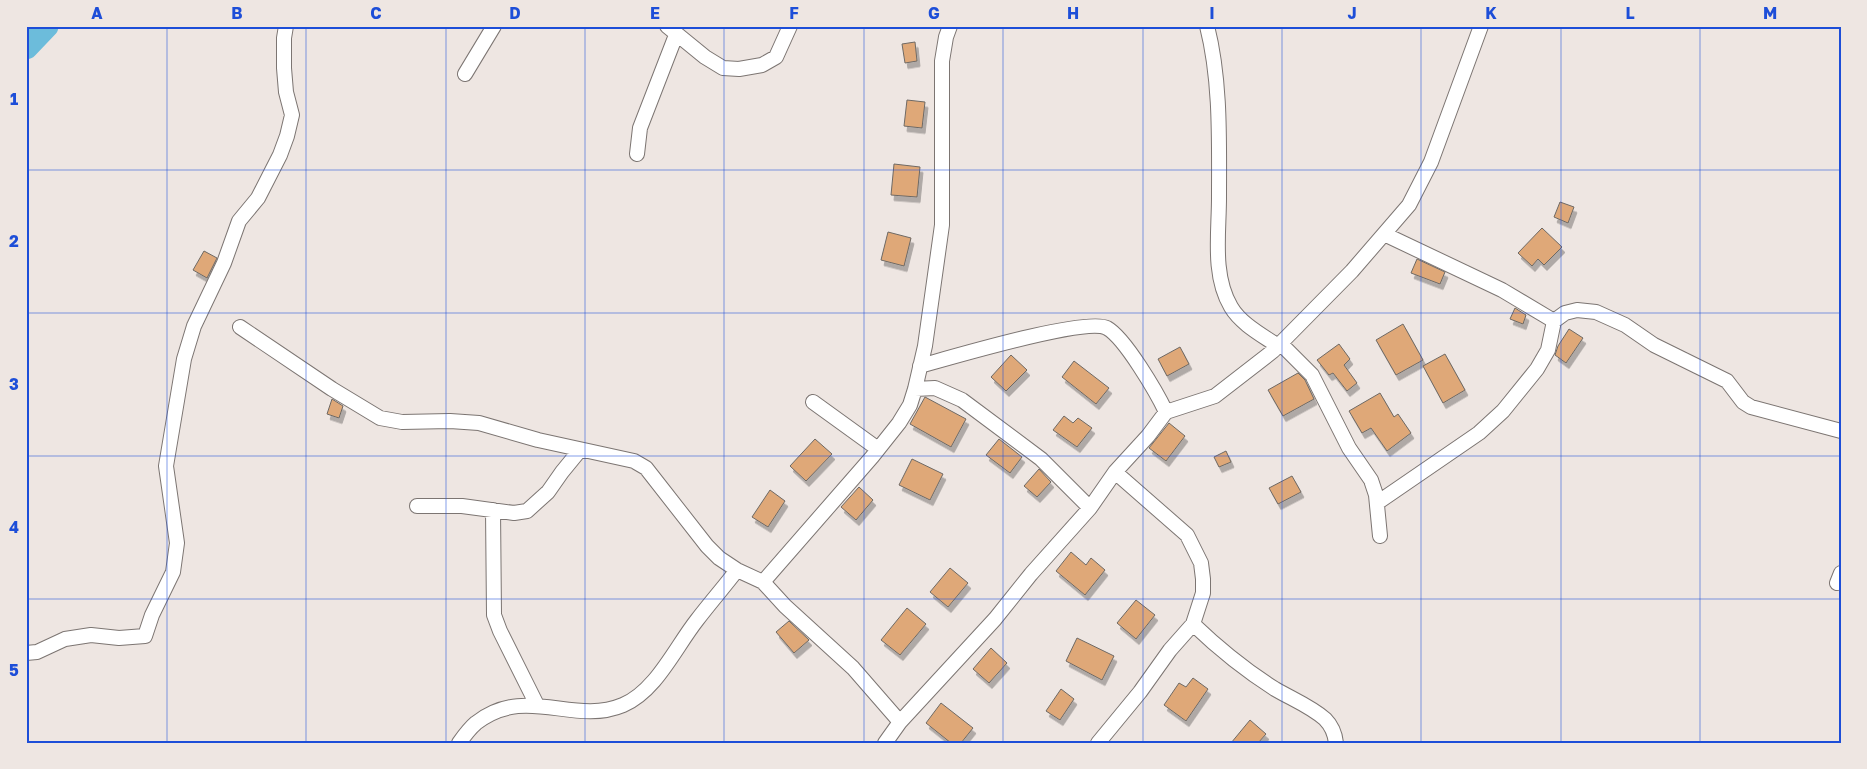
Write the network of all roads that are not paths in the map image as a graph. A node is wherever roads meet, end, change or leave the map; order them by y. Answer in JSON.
{"nodes":[{"id":1,"x":286,"y":26,"type":"edge"},
{"id":2,"x":494,"y":26,"type":"edge"},
{"id":3,"x":790,"y":26,"type":"edge"},
{"id":4,"x":950,"y":26,"type":"edge"},
{"id":5,"x":1207,"y":26,"type":"edge"},
{"id":6,"x":1480,"y":26,"type":"edge"},
{"id":7,"x":671,"y":30,"type":"edge"},
{"id":8,"x":465,"y":74,"type":"dead end"},
{"id":9,"x":637,"y":154,"type":"dead end"},
{"id":10,"x":1384,"y":234,"type":"junction"},
{"id":11,"x":1554,"y":321,"type":"junction"},
{"id":12,"x":240,"y":327,"type":"dead end"},
{"id":13,"x":1279,"y":344,"type":"junction"},
{"id":14,"x":920,"y":366,"type":"junction"},
{"id":15,"x":915,"y":389,"type":"junction"},
{"id":16,"x":813,"y":402,"type":"dead end"},
{"id":17,"x":1166,"y":412,"type":"junction"},
{"id":18,"x":1841,"y":431,"type":"edge"},
{"id":19,"x":878,"y":449,"type":"junction"},
{"id":20,"x":580,"y":450,"type":"junction"},
{"id":21,"x":1114,"y":472,"type":"junction"},
{"id":22,"x":1378,"y":503,"type":"junction"},
{"id":23,"x":417,"y":506,"type":"dead end"},
{"id":24,"x":1090,"y":508,"type":"junction"},
{"id":25,"x":493,"y":510,"type":"junction"},
{"id":26,"x":1380,"y":536,"type":"dead end"},
{"id":27,"x":737,"y":570,"type":"junction"},
{"id":28,"x":763,"y":582,"type":"junction"},
{"id":29,"x":1193,"y":624,"type":"junction"},
{"id":30,"x":26,"y":653,"type":"edge"},
{"id":31,"x":538,"y":705,"type":"junction"},
{"id":32,"x":900,"y":722,"type":"junction"},
{"id":33,"x":459,"y":743,"type":"edge"},
{"id":34,"x":885,"y":743,"type":"edge"},
{"id":35,"x":1098,"y":743,"type":"edge"},
{"id":36,"x":1336,"y":743,"type":"edge"}],
"edges":[{"from":1,"to":30,"type":"street"},
{"from":2,"to":8,"type":"street"},
{"from":3,"to":7,"type":"street"},
{"from":4,"to":14,"type":"street"},
{"from":5,"to":13,"type":"street"},
{"from":6,"to":10,"type":"street"},
{"from":7,"to":9,"type":"street"},
{"from":10,"to":11,"type":"street"},
{"from":10,"to":13,"type":"street"},
{"from":11,"to":18,"type":"street"},
{"from":11,"to":22,"type":"street"},
{"from":12,"to":20,"type":"street"},
{"from":13,"to":17,"type":"street"},
{"from":13,"to":22,"type":"street"},
{"from":14,"to":15,"type":"street"},
{"from":14,"to":17,"type":"street"},
{"from":15,"to":19,"type":"street"},
{"from":15,"to":24,"type":"street"},
{"from":16,"to":19,"type":"street"},
{"from":17,"to":21,"type":"street"},
{"from":19,"to":28,"type":"street"},
{"from":20,"to":25,"type":"street"},
{"from":20,"to":27,"type":"street"},
{"from":21,"to":24,"type":"street"},
{"from":21,"to":29,"type":"street"},
{"from":22,"to":26,"type":"street"},
{"from":23,"to":25,"type":"street"},
{"from":24,"to":32,"type":"street"},
{"from":25,"to":31,"type":"street"},
{"from":27,"to":28,"type":"street"},
{"from":27,"to":31,"type":"street"},
{"from":28,"to":32,"type":"street"},
{"from":29,"to":35,"type":"street"},
{"from":29,"to":36,"type":"street"},
{"from":31,"to":33,"type":"street"},
{"from":32,"to":34,"type":"street"}]}
